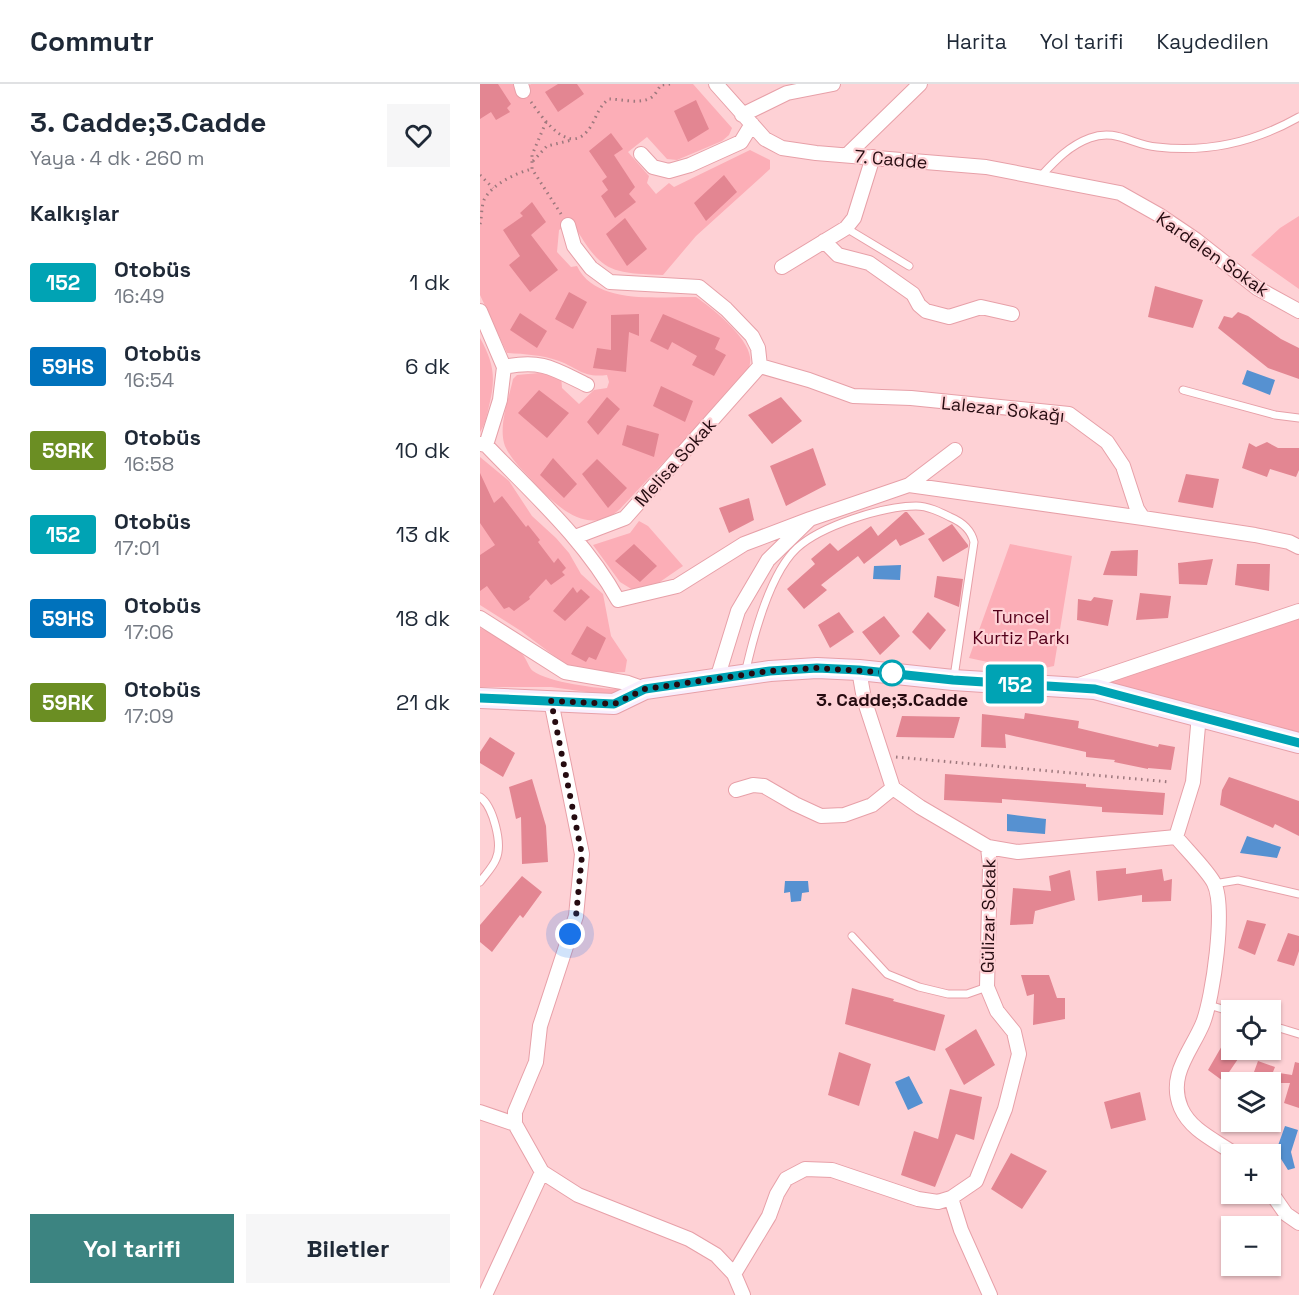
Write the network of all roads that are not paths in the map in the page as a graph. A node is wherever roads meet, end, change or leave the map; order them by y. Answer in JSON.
{"nodes":[{"id":1,"x":716,"y":84,"type":"edge"},
{"id":2,"x":833,"y":84,"type":"edge"},
{"id":3,"x":920,"y":84,"type":"edge"},
{"id":4,"x":785,"y":89,"type":"edge"},
{"id":5,"x":1299,"y":117,"type":"edge"},
{"id":6,"x":747,"y":120,"type":"junction"},
{"id":7,"x":641,"y":154,"type":"dead end"},
{"id":8,"x":847,"y":155,"type":"junction"},
{"id":9,"x":873,"y":157,"type":"junction"},
{"id":10,"x":1039,"y":178,"type":"junction"},
{"id":11,"x":1091,"y":189,"type":"joint"},
{"id":12,"x":568,"y":225,"type":"road end"},
{"id":13,"x":846,"y":228,"type":"junction"},
{"id":14,"x":824,"y":241,"type":"junction"},
{"id":15,"x":909,"y":266,"type":"dead end"},
{"id":16,"x":782,"y":267,"type":"dead end"},
{"id":17,"x":480,"y":311,"type":"edge"},
{"id":18,"x":1299,"y":311,"type":"edge"},
{"id":19,"x":1012,"y":314,"type":"dead end"},
{"id":20,"x":760,"y":366,"type":"junction"},
{"id":21,"x":504,"y":367,"type":"junction"},
{"id":22,"x":587,"y":385,"type":"dead end"},
{"id":23,"x":1183,"y":390,"type":"dead end"},
{"id":24,"x":1299,"y":418,"type":"edge"},
{"id":25,"x":483,"y":445,"type":"edge"},
{"id":26,"x":955,"y":450,"type":"dead end"},
{"id":27,"x":909,"y":485,"type":"junction"},
{"id":28,"x":1143,"y":518,"type":"junction"},
{"id":29,"x":810,"y":519,"type":"junction"},
{"id":30,"x":575,"y":537,"type":"junction"},
{"id":31,"x":1299,"y":547,"type":"edge"},
{"id":32,"x":1299,"y":611,"type":"edge"},
{"id":33,"x":480,"y":618,"type":"edge"},
{"id":34,"x":859,"y":670,"type":"junction"},
{"id":35,"x":745,"y":676,"type":"junction"},
{"id":36,"x":717,"y":679,"type":"junction"},
{"id":37,"x":953,"y":680,"type":"junction"},
{"id":38,"x":1074,"y":687,"type":"junction"},
{"id":39,"x":645,"y":689,"type":"junction"},
{"id":40,"x":480,"y":698,"type":"edge"},
{"id":41,"x":551,"y":701,"type":"junction"},
{"id":42,"x":1199,"y":715,"type":"junction"},
{"id":43,"x":1298,"y":741,"type":"edge"},
{"id":44,"x":893,"y":788,"type":"junction"},
{"id":45,"x":736,"y":790,"type":"dead end"},
{"id":46,"x":480,"y":797,"type":"edge"},
{"id":47,"x":1176,"y":837,"type":"junction"},
{"id":48,"x":988,"y":847,"type":"junction"},
{"id":49,"x":480,"y":882,"type":"edge"},
{"id":50,"x":1214,"y":884,"type":"junction"},
{"id":51,"x":1299,"y":894,"type":"edge"},
{"id":52,"x":852,"y":936,"type":"dead end"},
{"id":53,"x":987,"y":987,"type":"junction"},
{"id":54,"x":1209,"y":1005,"type":"junction"},
{"id":55,"x":1221,"y":1009,"type":"edge"},
{"id":56,"x":1281,"y":1028,"type":"edge"},
{"id":57,"x":1299,"y":1034,"type":"edge"},
{"id":58,"x":480,"y":1112,"type":"edge"},
{"id":59,"x":515,"y":1124,"type":"junction"},
{"id":60,"x":1221,"y":1145,"type":"edge"},
{"id":61,"x":542,"y":1172,"type":"junction"},
{"id":62,"x":951,"y":1197,"type":"junction"},
{"id":63,"x":1279,"y":1204,"type":"edge"},
{"id":64,"x":1299,"y":1223,"type":"edge"},
{"id":65,"x":734,"y":1274,"type":"junction"},
{"id":66,"x":485,"y":1295,"type":"edge"},
{"id":67,"x":743,"y":1295,"type":"edge"},
{"id":68,"x":990,"y":1295,"type":"edge"}],
"edges":[{"from":1,"to":6,"type":"street","name":"7. Cadde"},
{"from":2,"to":4,"type":"street"},
{"from":3,"to":8,"type":"street"},
{"from":4,"to":6,"type":"street"},
{"from":5,"to":10,"type":"lane"},
{"from":6,"to":7,"type":"street"},
{"from":6,"to":8,"type":"street","name":"7. Cadde"},
{"from":8,"to":9,"type":"street","name":"7. Cadde"},
{"from":9,"to":10,"type":"street","name":"7. Cadde"},
{"from":9,"to":13,"type":"street"},
{"from":10,"to":11,"type":"street","name":"7. Cadde"},
{"from":11,"to":18,"type":"street","name":"Kardelen Sokak"},
{"from":12,"to":20,"type":"street"},
{"from":13,"to":14,"type":"street"},
{"from":13,"to":15,"type":"lane"},
{"from":14,"to":16,"type":"street"},
{"from":14,"to":19,"type":"street"},
{"from":17,"to":21,"type":"street"},
{"from":20,"to":28,"type":"street","name":"Lalezar Sokağı"},
{"from":20,"to":30,"type":"street","name":"Melisa Sokak"},
{"from":21,"to":22,"type":"street"},
{"from":21,"to":25,"type":"street"},
{"from":23,"to":24,"type":"lane"},
{"from":25,"to":30,"type":"street"},
{"from":26,"to":27,"type":"street"},
{"from":27,"to":28,"type":"street"},
{"from":27,"to":29,"type":"street"},
{"from":28,"to":31,"type":"street"},
{"from":29,"to":30,"type":"street"},
{"from":29,"to":36,"type":"street"},
{"from":32,"to":38,"type":"street"},
{"from":33,"to":39,"type":"street"},
{"from":34,"to":35,"type":"main road"},
{"from":34,"to":37,"type":"main road"},
{"from":34,"to":44,"type":"street"},
{"from":35,"to":36,"type":"main road"},
{"from":35,"to":37,"type":"lane"},
{"from":36,"to":39,"type":"main road"},
{"from":37,"to":38,"type":"main road"},
{"from":38,"to":42,"type":"main road"},
{"from":39,"to":41,"type":"main road"},
{"from":40,"to":41,"type":"main road"},
{"from":41,"to":59,"type":"street"},
{"from":42,"to":43,"type":"main road"},
{"from":42,"to":47,"type":"street"},
{"from":44,"to":45,"type":"street"},
{"from":44,"to":48,"type":"street","name":"Gülizar Sokak"},
{"from":46,"to":49,"type":"lane"},
{"from":47,"to":48,"type":"street"},
{"from":47,"to":50,"type":"street"},
{"from":48,"to":53,"type":"street","name":"Gülizar Sokak"},
{"from":50,"to":51,"type":"lane"},
{"from":50,"to":54,"type":"street"},
{"from":52,"to":53,"type":"lane"},
{"from":53,"to":62,"type":"street","name":"Gülizar Sokak"},
{"from":54,"to":55,"type":"lane"},
{"from":54,"to":60,"type":"street"},
{"from":56,"to":57,"type":"lane"},
{"from":58,"to":59,"type":"street"},
{"from":59,"to":61,"type":"street"},
{"from":61,"to":65,"type":"street"},
{"from":61,"to":66,"type":"street"},
{"from":62,"to":65,"type":"street","name":"Gülizar Sokak"},
{"from":62,"to":68,"type":"street"},
{"from":63,"to":64,"type":"street"},
{"from":65,"to":67,"type":"street"}]}
